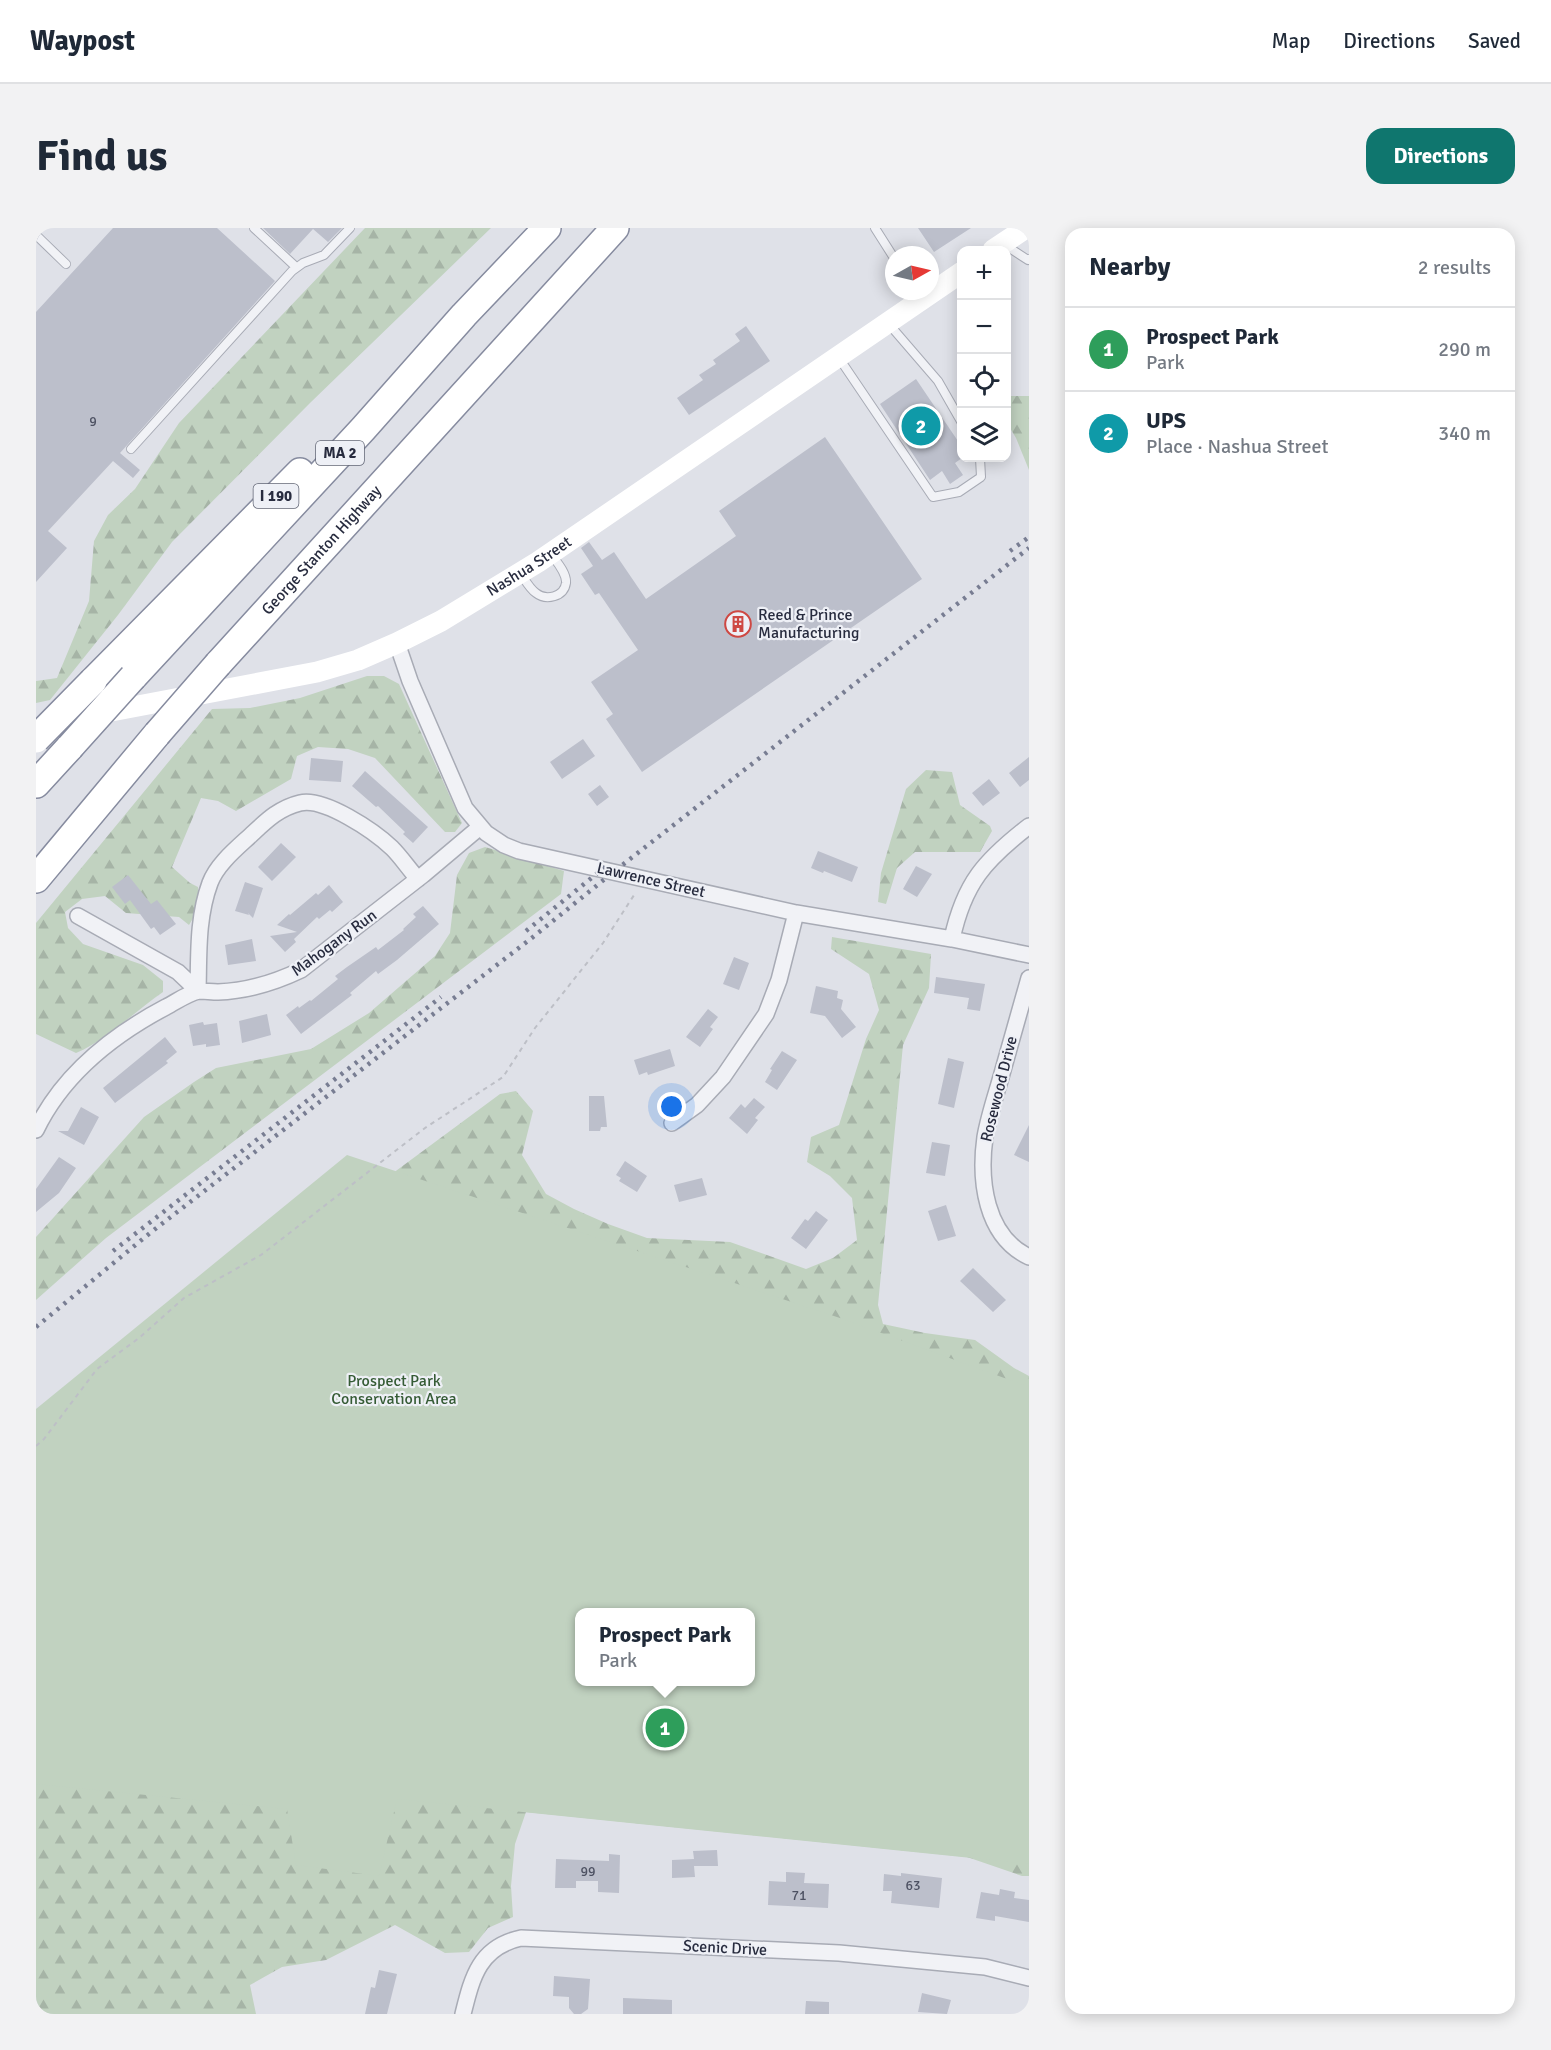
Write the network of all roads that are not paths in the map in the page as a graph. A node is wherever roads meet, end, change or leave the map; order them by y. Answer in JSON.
{"nodes":[{"id":1,"x":40,"y":228,"type":"edge"},
{"id":2,"x":254,"y":228,"type":"edge"},
{"id":3,"x":350,"y":228,"type":"edge"},
{"id":4,"x":547,"y":228,"type":"edge"},
{"id":5,"x":615,"y":228,"type":"edge"},
{"id":6,"x":875,"y":228,"type":"edge"},
{"id":7,"x":1026,"y":228,"type":"edge"},
{"id":8,"x":36,"y":234,"type":"edge"},
{"id":9,"x":886,"y":246,"type":"edge"},
{"id":10,"x":999,"y":246,"type":"edge"},
{"id":11,"x":1011,"y":253,"type":"edge"},
{"id":12,"x":1029,"y":259,"type":"edge"},
{"id":13,"x":66,"y":264,"type":"dead end"},
{"id":14,"x":296,"y":267,"type":"junction"},
{"id":15,"x":957,"y":275,"type":"edge"},
{"id":16,"x":939,"y":284,"type":"edge"},
{"id":17,"x":913,"y":300,"type":"edge"},
{"id":18,"x":464,"y":315,"type":"junction"},
{"id":19,"x":888,"y":323,"type":"junction"},
{"id":20,"x":838,"y":356,"type":"junction"},
{"id":21,"x":957,"y":414,"type":"edge"},
{"id":22,"x":131,"y":449,"type":"dead end"},
{"id":23,"x":980,"y":462,"type":"edge"},
{"id":24,"x":550,"y":554,"type":"junction"},
{"id":25,"x":520,"y":573,"type":"junction"},
{"id":26,"x":397,"y":643,"type":"junction"},
{"id":27,"x":36,"y":725,"type":"edge"},
{"id":28,"x":36,"y":739,"type":"edge"},
{"id":29,"x":36,"y":784,"type":"edge"},
{"id":30,"x":1029,"y":826,"type":"edge"},
{"id":31,"x":480,"y":827,"type":"junction"},
{"id":32,"x":36,"y":879,"type":"edge"},
{"id":33,"x":418,"y":879,"type":"junction"},
{"id":34,"x":796,"y":913,"type":"junction"},
{"id":35,"x":78,"y":916,"type":"dead end"},
{"id":36,"x":952,"y":939,"type":"junction"},
{"id":37,"x":1029,"y":955,"type":"edge"},
{"id":38,"x":1029,"y":978,"type":"edge"},
{"id":39,"x":198,"y":991,"type":"junction"},
{"id":40,"x":672,"y":1123,"type":"dead end"},
{"id":41,"x":36,"y":1130,"type":"edge"},
{"id":42,"x":1029,"y":1257,"type":"edge"},
{"id":43,"x":1029,"y":1978,"type":"edge"},
{"id":44,"x":464,"y":2014,"type":"edge"}],
"edges":[{"from":1,"to":8,"type":"lane"},
{"from":2,"to":14,"type":"lane"},
{"from":3,"to":14,"type":"lane"},
{"from":4,"to":18,"type":"highway","number":"MA 2"},
{"from":5,"to":32,"type":"highway","name":"George Stanton Highway","number":"MA 2","bridge":true},
{"from":6,"to":9,"type":"lane"},
{"from":7,"to":10,"type":"main road"},
{"from":8,"to":13,"type":"lane"},
{"from":11,"to":12,"type":"lane"},
{"from":14,"to":22,"type":"lane"},
{"from":15,"to":16,"type":"main road","name":"Nashua Street"},
{"from":17,"to":19,"type":"main road","name":"Nashua Street"},
{"from":18,"to":28,"type":"highway","number":"I 190","bridge":true},
{"from":18,"to":29,"type":"highway","number":"MA 2","bridge":true},
{"from":19,"to":20,"type":"main road","name":"Nashua Street"},
{"from":19,"to":21,"type":"lane"},
{"from":20,"to":23,"type":"lane"},
{"from":20,"to":24,"type":"main road","name":"Nashua Street"},
{"from":24,"to":25,"type":"main road","name":"Nashua Street"},
{"from":24,"to":25,"type":"lane"},
{"from":25,"to":26,"type":"main road","name":"Nashua Street"},
{"from":26,"to":27,"type":"main road","name":"Nashua Street"},
{"from":26,"to":31,"type":"street","name":"Lawrence Street"},
{"from":30,"to":36,"type":"street"},
{"from":31,"to":33,"type":"street","name":"Mahogany Run"},
{"from":31,"to":34,"type":"street","name":"Lawrence Street"},
{"from":33,"to":39,"type":"street","name":"Mahogany Run"},
{"from":33,"to":39,"type":"street"},
{"from":34,"to":36,"type":"street","name":"Lawrence Street"},
{"from":34,"to":40,"type":"street"},
{"from":35,"to":39,"type":"street"},
{"from":36,"to":37,"type":"street","name":"Lawrence Street"},
{"from":38,"to":42,"type":"street","name":"Rosewood Drive"},
{"from":39,"to":41,"type":"street","name":"Mahogany Run"},
{"from":43,"to":44,"type":"street","name":"Scenic Drive"}]}
